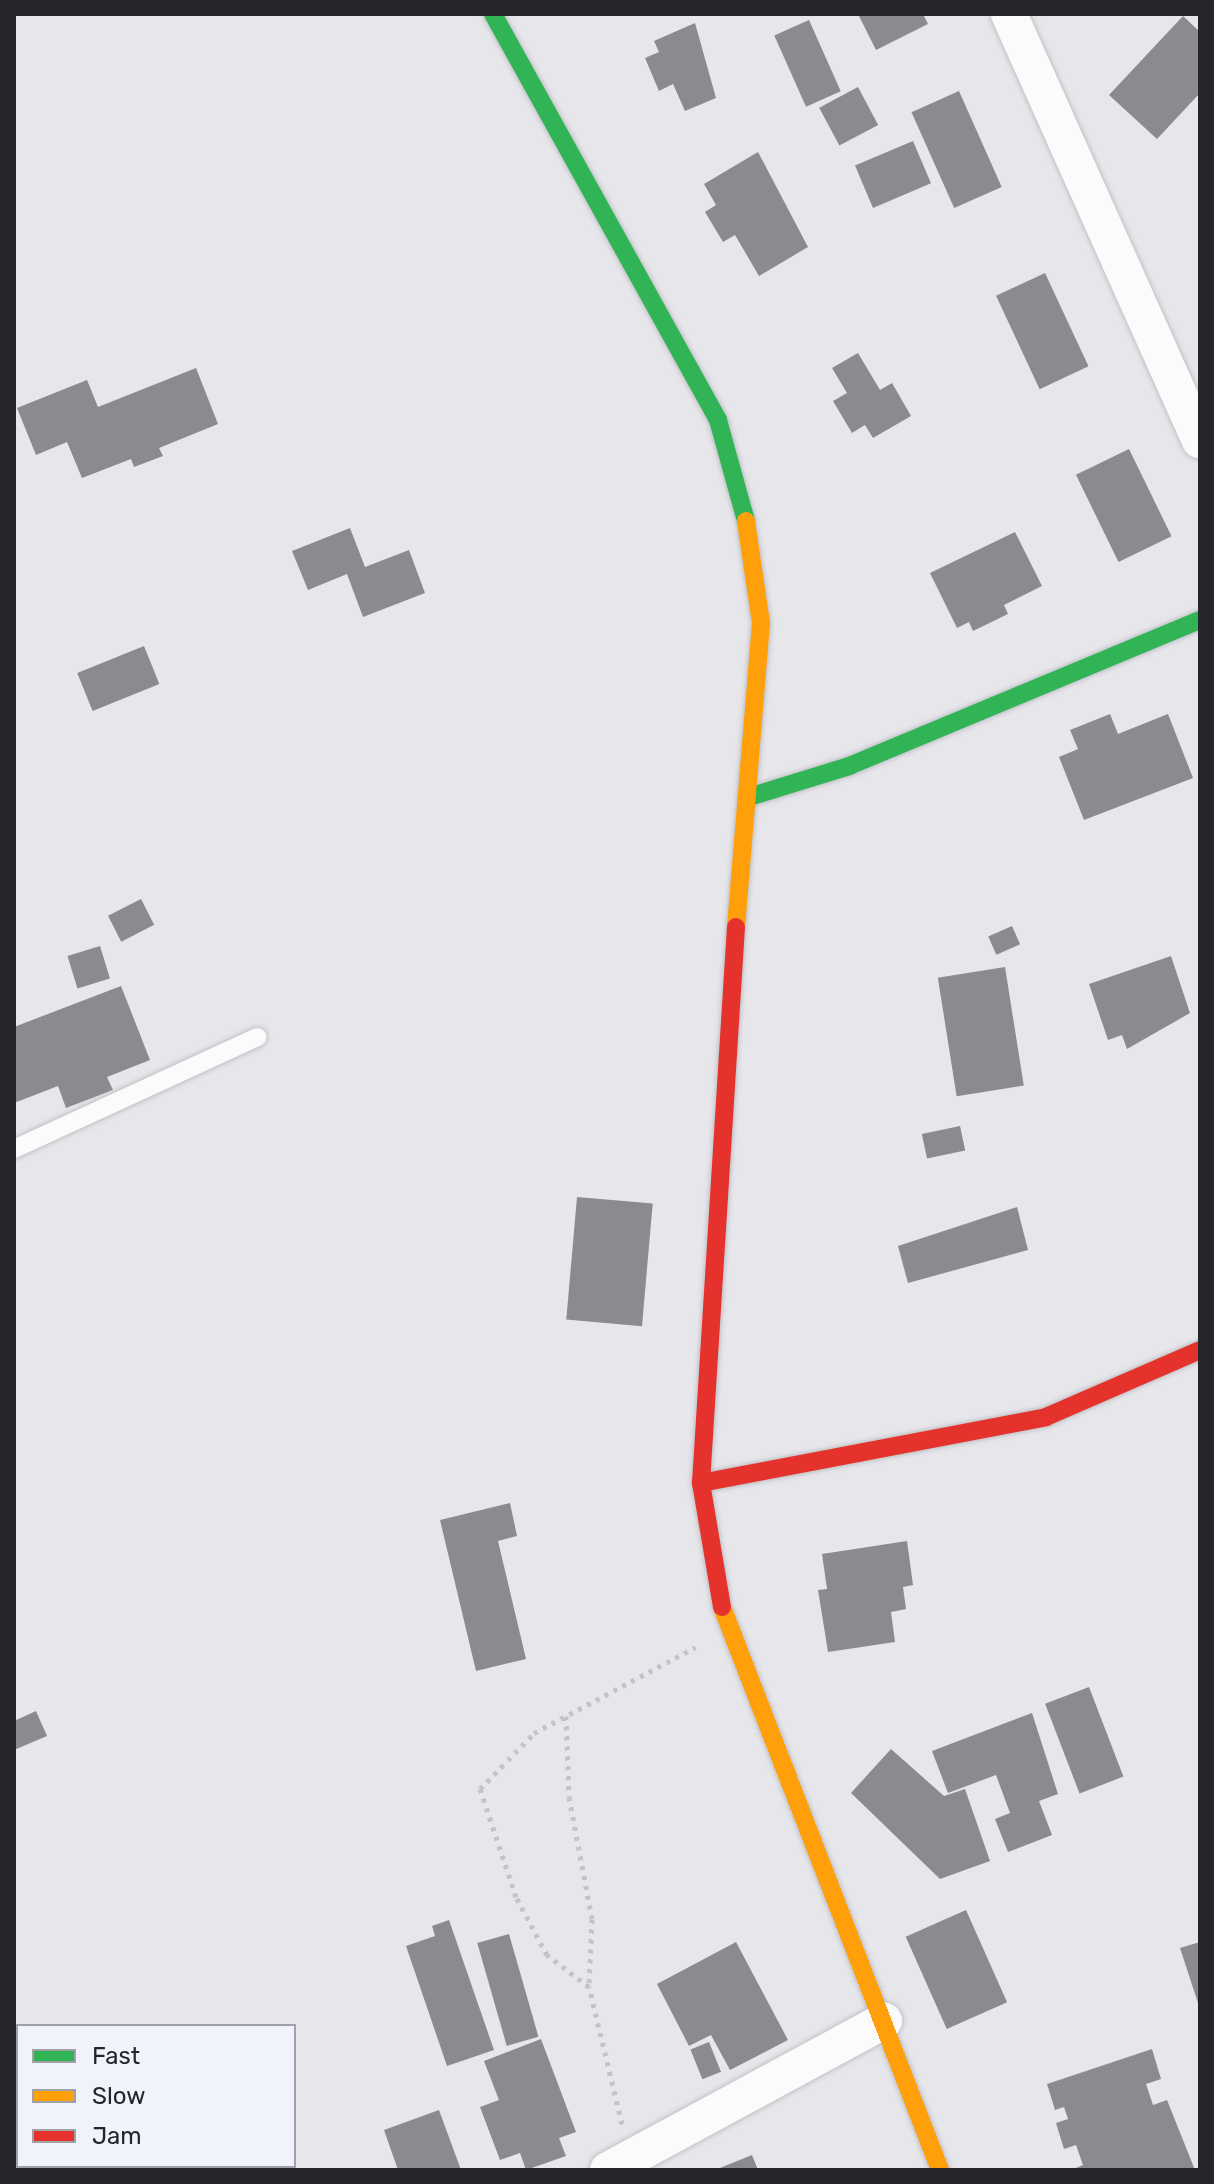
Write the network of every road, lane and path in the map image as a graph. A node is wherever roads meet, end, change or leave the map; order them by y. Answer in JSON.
{"nodes":[{"id":1,"x":493,"y":14,"type":"edge"},
{"id":2,"x":1009,"y":14,"type":"edge"},
{"id":3,"x":1200,"y":440,"type":"edge"},
{"id":4,"x":1200,"y":620,"type":"edge"},
{"id":5,"x":749,"y":797,"type":"junction"},
{"id":6,"x":258,"y":1037,"type":"dead end"},
{"id":7,"x":14,"y":1149,"type":"edge"},
{"id":8,"x":1200,"y":1350,"type":"edge"},
{"id":9,"x":701,"y":1483,"type":"junction"},
{"id":10,"x":718,"y":1597,"type":"junction"},
{"id":11,"x":566,"y":1716,"type":"junction"},
{"id":12,"x":589,"y":1987,"type":"junction"},
{"id":13,"x":884,"y":2021,"type":"junction"},
{"id":14,"x":619,"y":2164,"type":"edge"},
{"id":15,"x":940,"y":2170,"type":"edge"}],
"edges":[{"from":1,"to":5,"type":"street"},
{"from":2,"to":3,"type":"street"},
{"from":4,"to":5,"type":"street"},
{"from":5,"to":9,"type":"street"},
{"from":6,"to":7,"type":"lane"},
{"from":8,"to":9,"type":"street"},
{"from":9,"to":10,"type":"street"},
{"from":10,"to":11,"type":"path"},
{"from":10,"to":13,"type":"street"},
{"from":11,"to":12,"type":"path"},
{"from":11,"to":12,"type":"path"},
{"from":12,"to":14,"type":"path"},
{"from":13,"to":14,"type":"street"},
{"from":13,"to":15,"type":"street"}]}
